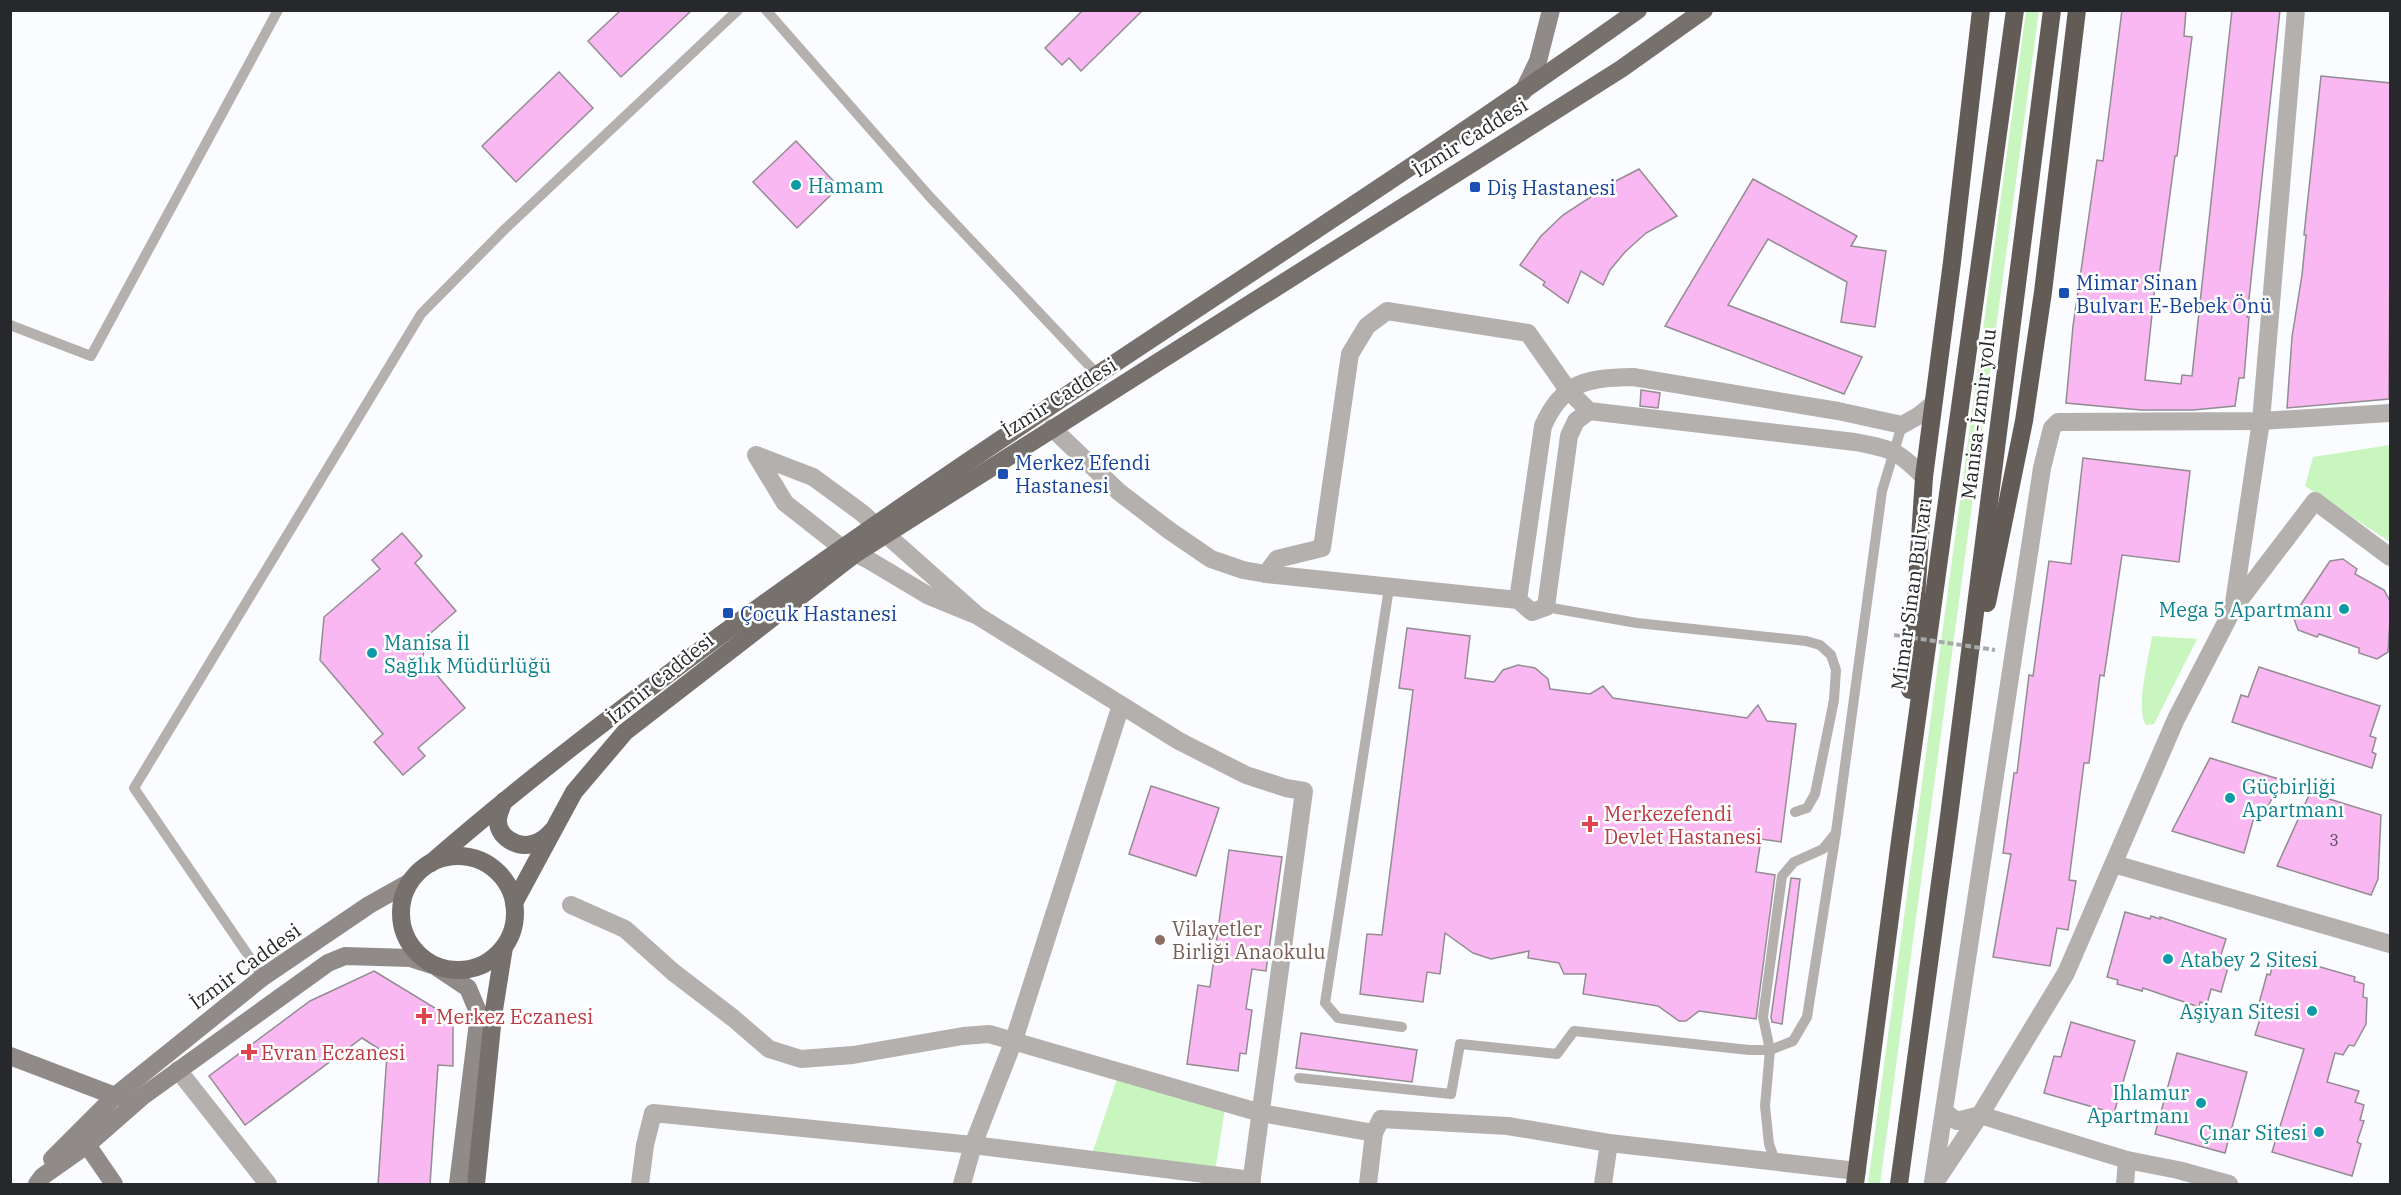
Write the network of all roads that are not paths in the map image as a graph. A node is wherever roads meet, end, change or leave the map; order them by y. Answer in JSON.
{"nodes":[{"id":1,"x":278,"y":10,"type":"edge"},
{"id":2,"x":738,"y":10,"type":"edge"},
{"id":3,"x":766,"y":10,"type":"edge"},
{"id":4,"x":1551,"y":10,"type":"edge"},
{"id":5,"x":1638,"y":10,"type":"edge"},
{"id":6,"x":1704,"y":10,"type":"edge"},
{"id":7,"x":1982,"y":10,"type":"edge"},
{"id":8,"x":2015,"y":10,"type":"edge"},
{"id":9,"x":2052,"y":10,"type":"edge"},
{"id":10,"x":2077,"y":10,"type":"edge"},
{"id":11,"x":2296,"y":10,"type":"edge"},
{"id":12,"x":1523,"y":92,"type":"junction"},
{"id":13,"x":10,"y":325,"type":"edge"},
{"id":14,"x":1097,"y":374,"type":"junction"},
{"id":15,"x":1568,"y":390,"type":"junction"},
{"id":16,"x":1932,"y":405,"type":"junction"},
{"id":17,"x":1589,"y":411,"type":"junction"},
{"id":18,"x":1041,"y":412,"type":"junction"},
{"id":19,"x":2391,"y":413,"type":"edge"},
{"id":20,"x":2261,"y":421,"type":"junction"},
{"id":21,"x":1902,"y":425,"type":"junction"},
{"id":22,"x":1052,"y":428,"type":"junction"},
{"id":23,"x":1893,"y":451,"type":"junction"},
{"id":24,"x":1924,"y":477,"type":"junction"},
{"id":25,"x":881,"y":529,"type":"junction"},
{"id":26,"x":848,"y":551,"type":"junction"},
{"id":27,"x":2391,"y":557,"type":"edge"},
{"id":28,"x":1266,"y":574,"type":"junction"},
{"id":29,"x":1389,"y":588,"type":"junction"},
{"id":30,"x":1518,"y":600,"type":"junction"},
{"id":31,"x":1546,"y":607,"type":"junction"},
{"id":32,"x":2233,"y":609,"type":"junction"},
{"id":33,"x":978,"y":616,"type":"junction"},
{"id":34,"x":1121,"y":705,"type":"junction"},
{"id":35,"x":504,"y":801,"type":"junction"},
{"id":36,"x":1796,"y":812,"type":"dead end"},
{"id":37,"x":1948,"y":824,"type":"junction"},
{"id":38,"x":556,"y":828,"type":"junction"},
{"id":39,"x":1836,"y":832,"type":"junction"},
{"id":40,"x":1900,"y":841,"type":"junction"},
{"id":41,"x":431,"y":863,"type":"junction"},
{"id":42,"x":2114,"y":864,"type":"junction"},
{"id":43,"x":410,"y":882,"type":"junction"},
{"id":44,"x":514,"y":903,"type":"junction"},
{"id":45,"x":571,"y":905,"type":"dead end"},
{"id":46,"x":2391,"y":945,"type":"edge"},
{"id":47,"x":504,"y":947,"type":"junction"},
{"id":48,"x":435,"y":966,"type":"junction"},
{"id":49,"x":263,"y":977,"type":"junction"},
{"id":50,"x":1402,"y":1027,"type":"dead end"},
{"id":51,"x":1014,"y":1040,"type":"junction"},
{"id":52,"x":1770,"y":1050,"type":"junction"},
{"id":53,"x":10,"y":1056,"type":"edge"},
{"id":54,"x":178,"y":1070,"type":"junction"},
{"id":55,"x":1299,"y":1078,"type":"dead end"},
{"id":56,"x":115,"y":1096,"type":"junction"},
{"id":57,"x":143,"y":1096,"type":"junction"},
{"id":58,"x":1944,"y":1112,"type":"junction"},
{"id":59,"x":1261,"y":1113,"type":"junction"},
{"id":60,"x":1980,"y":1115,"type":"junction"},
{"id":61,"x":1374,"y":1133,"type":"junction"},
{"id":62,"x":83,"y":1139,"type":"junction"},
{"id":63,"x":1609,"y":1143,"type":"junction"},
{"id":64,"x":973,"y":1146,"type":"junction"},
{"id":65,"x":2127,"y":1160,"type":"junction"},
{"id":66,"x":1775,"y":1161,"type":"junction"},
{"id":67,"x":1856,"y":1178,"type":"edge"},
{"id":68,"x":1252,"y":1182,"type":"edge"},
{"id":69,"x":28,"y":1185,"type":"edge"},
{"id":70,"x":37,"y":1185,"type":"edge"},
{"id":71,"x":114,"y":1185,"type":"edge"},
{"id":72,"x":268,"y":1185,"type":"edge"},
{"id":73,"x":458,"y":1185,"type":"edge"},
{"id":74,"x":476,"y":1185,"type":"edge"},
{"id":75,"x":640,"y":1185,"type":"edge"},
{"id":76,"x":962,"y":1185,"type":"edge"},
{"id":77,"x":1368,"y":1185,"type":"edge"},
{"id":78,"x":1603,"y":1185,"type":"edge"},
{"id":79,"x":1899,"y":1185,"type":"edge"},
{"id":80,"x":1934,"y":1185,"type":"edge"},
{"id":81,"x":2125,"y":1185,"type":"edge"},
{"id":82,"x":2229,"y":1185,"type":"edge"}],
"edges":[{"from":1,"to":13,"type":"lane"},
{"from":2,"to":49,"type":"lane"},
{"from":3,"to":14,"type":"lane"},
{"from":4,"to":12,"type":"main road"},
{"from":5,"to":12,"type":"main road","name":"İzmir Caddesi"},
{"from":6,"to":22,"type":"main road","name":"İzmir Caddesi"},
{"from":7,"to":16,"type":"highway"},
{"from":8,"to":40,"type":"highway","name":"Mimar Sinan Bulvarı"},
{"from":9,"to":37,"type":"highway","name":"Manisa-İzmir yolu"},
{"from":10,"to":37,"type":"highway"},
{"from":11,"to":20,"type":"street"},
{"from":12,"to":14,"type":"main road","name":"İzmir Caddesi"},
{"from":14,"to":18,"type":"main road","name":"İzmir Caddesi"},
{"from":15,"to":17,"type":"street"},
{"from":15,"to":21,"type":"street"},
{"from":15,"to":28,"type":"street"},
{"from":15,"to":30,"type":"street"},
{"from":16,"to":21,"type":"street"},
{"from":16,"to":24,"type":"highway"},
{"from":17,"to":23,"type":"street"},
{"from":17,"to":31,"type":"street"},
{"from":18,"to":22,"type":"main road"},
{"from":18,"to":25,"type":"main road","name":"İzmir Caddesi"},
{"from":19,"to":20,"type":"street"},
{"from":20,"to":32,"type":"street"},
{"from":20,"to":58,"type":"street"},
{"from":21,"to":23,"type":"lane"},
{"from":22,"to":25,"type":"main road","name":"İzmir Caddesi"},
{"from":22,"to":28,"type":"street"},
{"from":23,"to":24,"type":"street"},
{"from":23,"to":39,"type":"lane"},
{"from":24,"to":40,"type":"highway"},
{"from":25,"to":26,"type":"main road","name":"İzmir Caddesi"},
{"from":25,"to":26,"type":"street"},
{"from":25,"to":33,"type":"street"},
{"from":26,"to":33,"type":"street"},
{"from":26,"to":35,"type":"main road","name":"İzmir Caddesi"},
{"from":26,"to":38,"type":"main road","name":"İzmir Caddesi"},
{"from":27,"to":32,"type":"street"},
{"from":28,"to":29,"type":"street"},
{"from":29,"to":30,"type":"street"},
{"from":29,"to":50,"type":"lane"},
{"from":30,"to":31,"type":"street"},
{"from":31,"to":36,"type":"lane"},
{"from":32,"to":42,"type":"street"},
{"from":33,"to":34,"type":"street"},
{"from":34,"to":51,"type":"street"},
{"from":34,"to":59,"type":"street"},
{"from":35,"to":38,"type":"main road"},
{"from":35,"to":41,"type":"main road","name":"İzmir Caddesi"},
{"from":37,"to":79,"type":"highway"},
{"from":38,"to":44,"type":"main road","name":"İzmir Caddesi"},
{"from":39,"to":52,"type":"lane"},
{"from":39,"to":52,"type":"lane"},
{"from":40,"to":67,"type":"highway","name":"Mimar Sinan Bulvarı"},
{"from":41,"to":43,"type":"main road"},
{"from":41,"to":44,"type":"main road"},
{"from":42,"to":46,"type":"street"},
{"from":42,"to":60,"type":"street"},
{"from":43,"to":48,"type":"main road"},
{"from":43,"to":49,"type":"main road","name":"İzmir Caddesi"},
{"from":44,"to":47,"type":"main road"},
{"from":45,"to":51,"type":"street"},
{"from":47,"to":48,"type":"main road"},
{"from":47,"to":74,"type":"main road"},
{"from":48,"to":54,"type":"main road","name":"İzmir Caddesi"},
{"from":48,"to":73,"type":"main road","name":"İzmir Caddesi"},
{"from":49,"to":56,"type":"main road","name":"İzmir Caddesi"},
{"from":51,"to":59,"type":"street"},
{"from":51,"to":64,"type":"street"},
{"from":52,"to":55,"type":"lane"},
{"from":52,"to":66,"type":"lane"},
{"from":53,"to":56,"type":"main road"},
{"from":54,"to":57,"type":"main road","name":"İzmir Caddesi"},
{"from":54,"to":72,"type":"street"},
{"from":56,"to":57,"type":"main road"},
{"from":56,"to":62,"type":"main road","name":"İzmir Caddesi"},
{"from":57,"to":62,"type":"main road","name":"İzmir Caddesi"},
{"from":58,"to":60,"type":"street"},
{"from":58,"to":80,"type":"street"},
{"from":59,"to":61,"type":"street"},
{"from":59,"to":68,"type":"street"},
{"from":60,"to":65,"type":"street"},
{"from":60,"to":80,"type":"street"},
{"from":61,"to":63,"type":"street"},
{"from":61,"to":77,"type":"street"},
{"from":62,"to":69,"type":"main road","name":"İzmir Caddesi"},
{"from":62,"to":70,"type":"main road","name":"İzmir Caddesi"},
{"from":62,"to":71,"type":"main road"},
{"from":63,"to":66,"type":"street"},
{"from":63,"to":78,"type":"street"},
{"from":64,"to":68,"type":"street"},
{"from":64,"to":75,"type":"street"},
{"from":64,"to":76,"type":"street"},
{"from":65,"to":81,"type":"street"},
{"from":65,"to":82,"type":"street"},
{"from":66,"to":67,"type":"street"}]}
